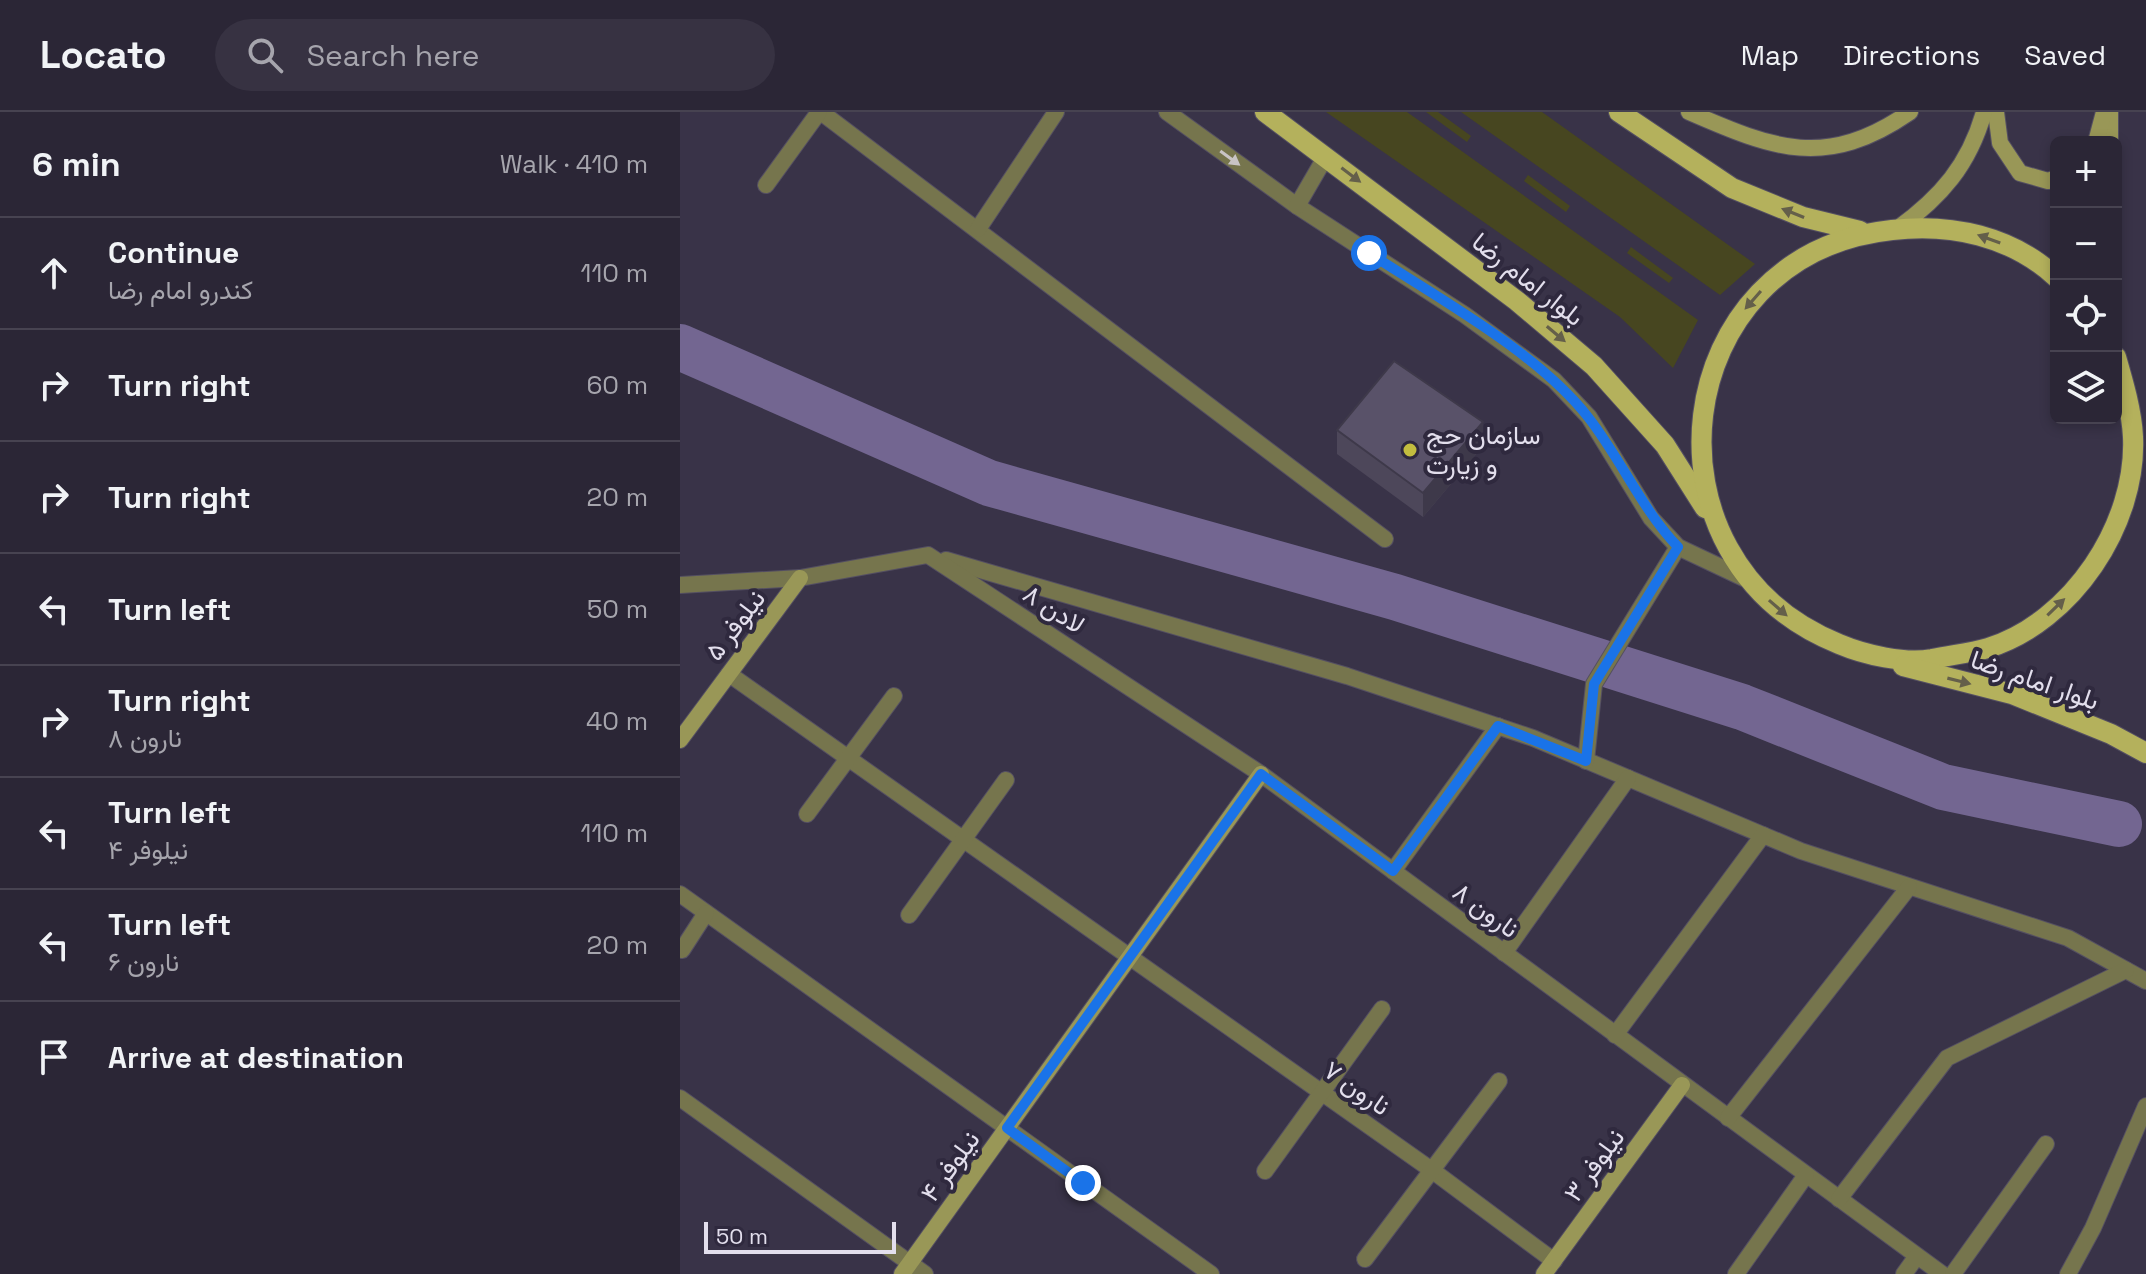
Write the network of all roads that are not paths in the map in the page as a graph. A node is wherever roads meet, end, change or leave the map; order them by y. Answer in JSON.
{"nodes":[{"id":1,"x":820,"y":112,"type":"edge"},
{"id":2,"x":1056,"y":112,"type":"edge"},
{"id":3,"x":1167,"y":112,"type":"edge"},
{"id":4,"x":1265,"y":112,"type":"edge"},
{"id":5,"x":1619,"y":112,"type":"edge"},
{"id":6,"x":1689,"y":112,"type":"edge"},
{"id":7,"x":1910,"y":112,"type":"edge"},
{"id":8,"x":1984,"y":112,"type":"edge"},
{"id":9,"x":1996,"y":112,"type":"edge"},
{"id":10,"x":2107,"y":112,"type":"edge"},
{"id":11,"x":2098,"y":136,"type":"edge"},
{"id":12,"x":2109,"y":136,"type":"edge"},
{"id":13,"x":1326,"y":156,"type":"junction"},
{"id":14,"x":2050,"y":180,"type":"edge"},
{"id":15,"x":766,"y":185,"type":"dead end"},
{"id":16,"x":1297,"y":206,"type":"junction"},
{"id":17,"x":978,"y":229,"type":"junction"},
{"id":18,"x":1897,"y":229,"type":"junction"},
{"id":19,"x":1868,"y":233,"type":"junction"},
{"id":20,"x":2050,"y":273,"type":"edge"},
{"id":21,"x":2122,"y":385,"type":"edge"},
{"id":22,"x":2123,"y":390,"type":"junction"},
{"id":23,"x":2146,"y":434,"type":"edge"},
{"id":24,"x":1717,"y":527,"type":"junction"},
{"id":25,"x":1385,"y":539,"type":"dead end"},
{"id":26,"x":1678,"y":547,"type":"junction"},
{"id":27,"x":928,"y":555,"type":"junction"},
{"id":28,"x":800,"y":578,"type":"junction"},
{"id":29,"x":1750,"y":581,"type":"junction"},
{"id":30,"x":680,"y":585,"type":"edge"},
{"id":31,"x":1857,"y":652,"type":"junction"},
{"id":32,"x":729,"y":674,"type":"junction"},
{"id":33,"x":894,"y":696,"type":"dead end"},
{"id":34,"x":1498,"y":726,"type":"junction"},
{"id":35,"x":680,"y":740,"type":"edge"},
{"id":36,"x":2146,"y":753,"type":"edge"},
{"id":37,"x":848,"y":758,"type":"junction"},
{"id":38,"x":1586,"y":761,"type":"junction"},
{"id":39,"x":1261,"y":774,"type":"junction"},
{"id":40,"x":1628,"y":778,"type":"junction"},
{"id":41,"x":1006,"y":780,"type":"dead end"},
{"id":42,"x":807,"y":814,"type":"dead end"},
{"id":43,"x":1763,"y":835,"type":"junction"},
{"id":44,"x":963,"y":840,"type":"junction"},
{"id":45,"x":1393,"y":871,"type":"junction"},
{"id":46,"x":1909,"y":887,"type":"junction"},
{"id":47,"x":680,"y":894,"type":"edge"},
{"id":48,"x":706,"y":913,"type":"junction"},
{"id":49,"x":909,"y":915,"type":"dead end"},
{"id":50,"x":682,"y":950,"type":"dead end"},
{"id":51,"x":1504,"y":953,"type":"junction"},
{"id":52,"x":1129,"y":958,"type":"junction"},
{"id":53,"x":2126,"y":970,"type":"junction"},
{"id":54,"x":2146,"y":981,"type":"edge"},
{"id":55,"x":1382,"y":1009,"type":"dead end"},
{"id":56,"x":1615,"y":1035,"type":"junction"},
{"id":57,"x":1499,"y":1081,"type":"dead end"},
{"id":58,"x":1682,"y":1085,"type":"junction"},
{"id":59,"x":1321,"y":1092,"type":"junction"},
{"id":60,"x":680,"y":1098,"type":"edge"},
{"id":61,"x":2146,"y":1106,"type":"edge"},
{"id":62,"x":1728,"y":1118,"type":"junction"},
{"id":63,"x":1007,"y":1128,"type":"junction"},
{"id":64,"x":2046,"y":1144,"type":"dead end"},
{"id":65,"x":1265,"y":1171,"type":"dead end"},
{"id":66,"x":1433,"y":1171,"type":"junction"},
{"id":67,"x":1806,"y":1175,"type":"junction"},
{"id":68,"x":1839,"y":1199,"type":"junction"},
{"id":69,"x":1917,"y":1256,"type":"junction"},
{"id":70,"x":1365,"y":1259,"type":"dead end"},
{"id":71,"x":906,"y":1268,"type":"edge"},
{"id":72,"x":1549,"y":1268,"type":"edge"},
{"id":73,"x":925,"y":1274,"type":"edge"},
{"id":74,"x":1211,"y":1274,"type":"edge"},
{"id":75,"x":1736,"y":1274,"type":"edge"},
{"id":76,"x":1904,"y":1274,"type":"edge"},
{"id":77,"x":1942,"y":1274,"type":"edge"},
{"id":78,"x":1953,"y":1274,"type":"edge"},
{"id":79,"x":2068,"y":1274,"type":"edge"}],
"edges":[{"from":1,"to":15,"type":"street"},
{"from":1,"to":17,"type":"street"},
{"from":2,"to":17,"type":"street"},
{"from":3,"to":16,"type":"street","one_way":true},
{"from":4,"to":13,"type":"main road","name":"بلوار امام رضا"},
{"from":19,"to":5,"type":"main road","one_way":true},
{"from":6,"to":7,"type":"street"},
{"from":8,"to":18,"type":"street"},
{"from":9,"to":14,"type":"street"},
{"from":10,"to":11,"type":"street"},
{"from":10,"to":12,"type":"street"},
{"from":13,"to":16,"type":"street"},
{"from":13,"to":24,"type":"main road","name":"بلوار امام رضا","one_way":true},
{"from":16,"to":26,"type":"street"},
{"from":17,"to":25,"type":"street"},
{"from":18,"to":19,"type":"main road"},
{"from":20,"to":18,"type":"main road","one_way":true},
{"from":19,"to":24,"type":"main road","one_way":true},
{"from":21,"to":22,"type":"main road"},
{"from":22,"to":23,"type":"main road"},
{"from":31,"to":22,"type":"main road","one_way":true},
{"from":24,"to":29,"type":"main road"},
{"from":26,"to":29,"type":"street"},
{"from":26,"to":38,"type":"street"},
{"from":27,"to":28,"type":"street"},
{"from":27,"to":34,"type":"street"},
{"from":27,"to":39,"type":"street","name":"لادن ۸"},
{"from":28,"to":30,"type":"street"},
{"from":28,"to":32,"type":"street","name":"نیلوفر ۵"},
{"from":29,"to":31,"type":"main road","one_way":true},
{"from":31,"to":36,"type":"main road","name":"بلوار امام رضا","one_way":true},
{"from":32,"to":35,"type":"street","name":"نیلوفر ۵"},
{"from":32,"to":37,"type":"street","name":"نارون ۷"},
{"from":33,"to":37,"type":"street"},
{"from":34,"to":38,"type":"street"},
{"from":34,"to":45,"type":"street"},
{"from":37,"to":42,"type":"street"},
{"from":37,"to":44,"type":"street","name":"نارون ۷"},
{"from":38,"to":40,"type":"street"},
{"from":39,"to":45,"type":"street","name":"نارون ۸"},
{"from":39,"to":52,"type":"street","name":"نیلوفر ۴"},
{"from":40,"to":43,"type":"street"},
{"from":40,"to":51,"type":"street"},
{"from":41,"to":44,"type":"street"},
{"from":43,"to":46,"type":"street"},
{"from":43,"to":56,"type":"street"},
{"from":44,"to":49,"type":"street"},
{"from":44,"to":52,"type":"street","name":"نارون ۷"},
{"from":45,"to":51,"type":"street","name":"نارون ۸"},
{"from":46,"to":53,"type":"street"},
{"from":46,"to":62,"type":"street"},
{"from":47,"to":48,"type":"street"},
{"from":48,"to":50,"type":"street"},
{"from":48,"to":63,"type":"street"},
{"from":51,"to":56,"type":"street","name":"نارون ۸"},
{"from":52,"to":59,"type":"street","name":"نارون ۷"},
{"from":52,"to":63,"type":"street","name":"نیلوفر ۴"},
{"from":53,"to":54,"type":"street"},
{"from":53,"to":68,"type":"street"},
{"from":55,"to":59,"type":"street"},
{"from":56,"to":58,"type":"street","name":"نارون ۸"},
{"from":57,"to":66,"type":"street"},
{"from":58,"to":62,"type":"street","name":"نارون ۸"},
{"from":58,"to":72,"type":"street","name":"نیلوفر ۳"},
{"from":59,"to":65,"type":"street"},
{"from":59,"to":66,"type":"street","name":"نارون ۷"},
{"from":60,"to":71,"type":"street"},
{"from":61,"to":79,"type":"street"},
{"from":62,"to":67,"type":"street","name":"نارون ۸"},
{"from":63,"to":71,"type":"street","name":"نیلوفر ۴"},
{"from":63,"to":74,"type":"street"},
{"from":64,"to":78,"type":"street"},
{"from":66,"to":70,"type":"street"},
{"from":66,"to":72,"type":"street","name":"نارون ۷"},
{"from":67,"to":68,"type":"street","name":"نارون ۸"},
{"from":67,"to":75,"type":"street"},
{"from":68,"to":69,"type":"street","name":"نارون ۸"},
{"from":69,"to":76,"type":"street"},
{"from":69,"to":77,"type":"street","name":"نارون ۸"},
{"from":71,"to":73,"type":"street"}]}
